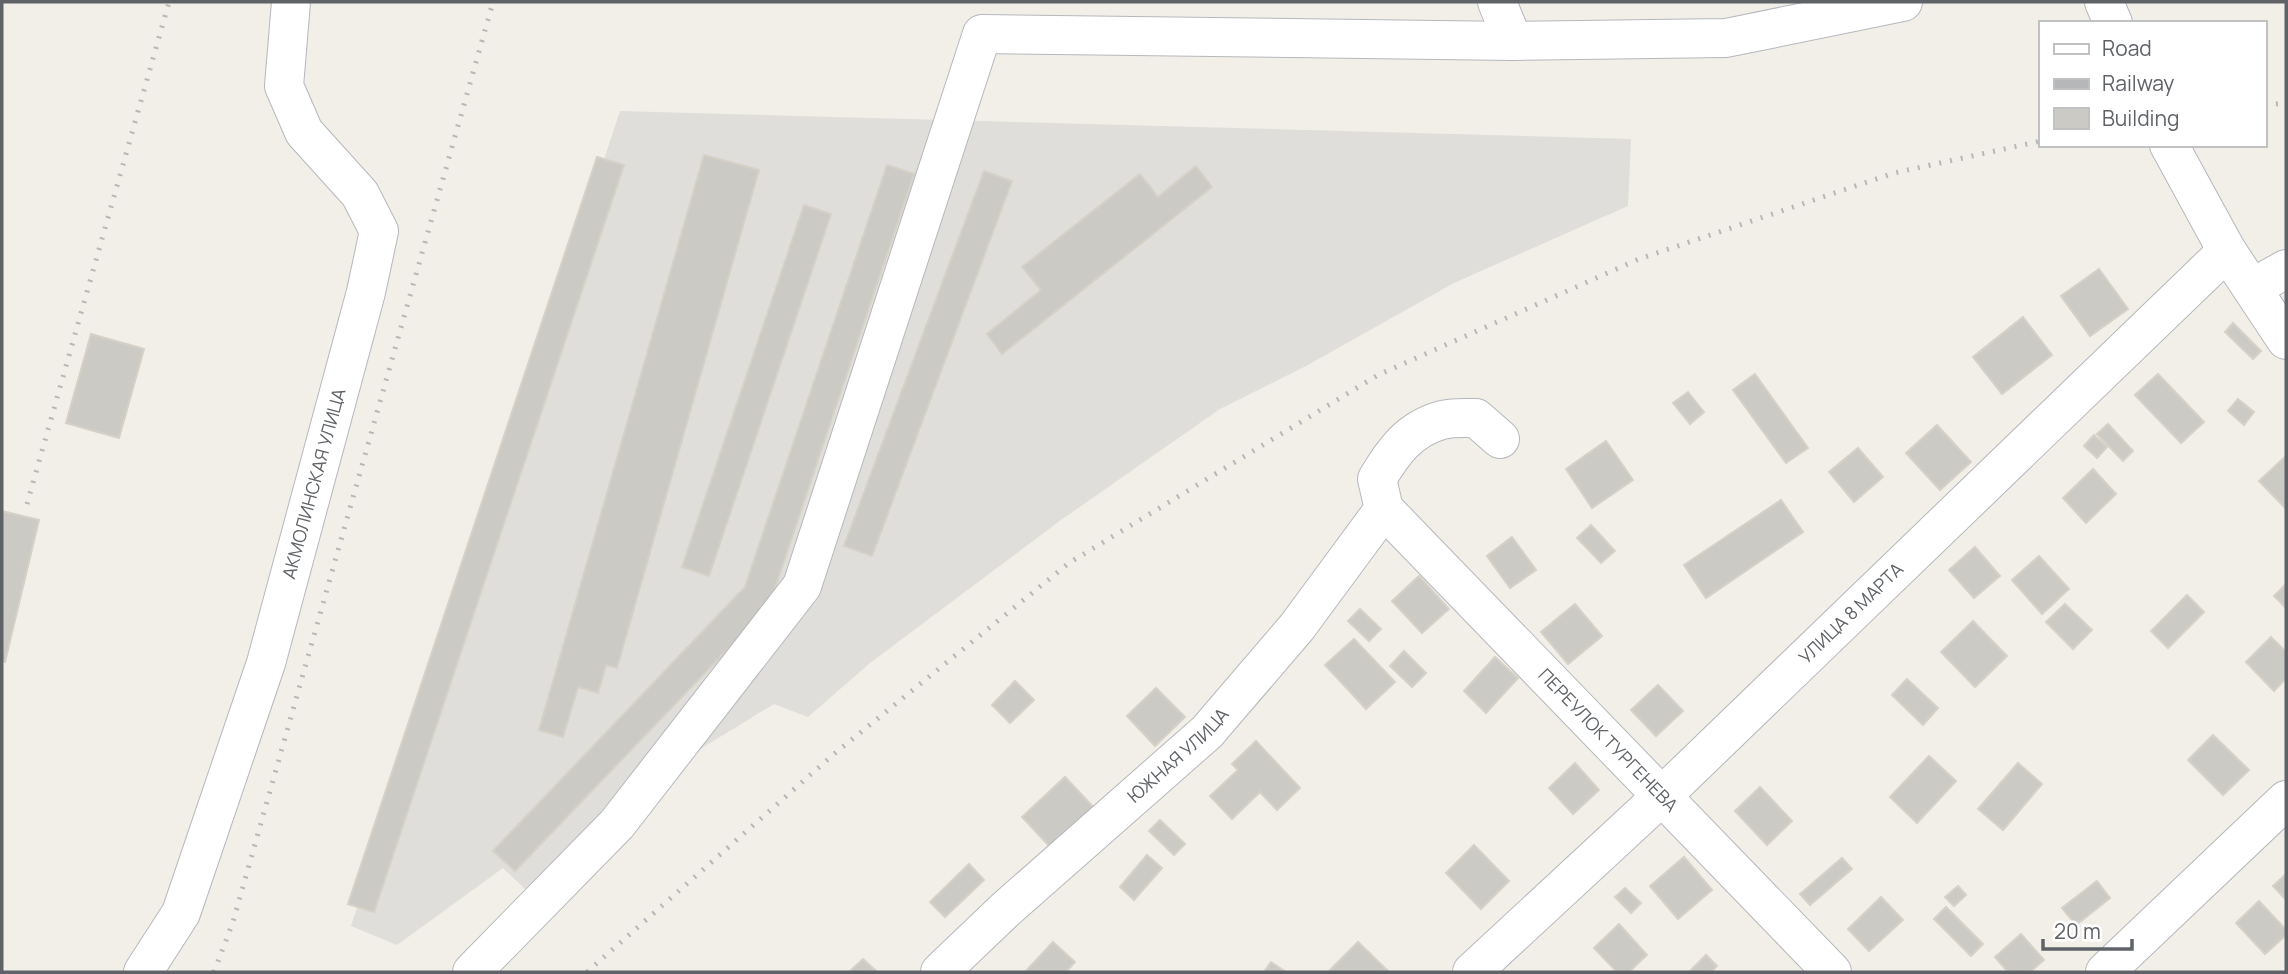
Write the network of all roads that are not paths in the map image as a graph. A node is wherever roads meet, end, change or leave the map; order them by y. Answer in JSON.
{"nodes":[{"id":1,"x":291,"y":2,"type":"edge"},
{"id":2,"x":1497,"y":2,"type":"edge"},
{"id":3,"x":1903,"y":2,"type":"edge"},
{"id":4,"x":2104,"y":2,"type":"edge"},
{"id":5,"x":987,"y":18,"type":"edge"},
{"id":6,"x":2112,"y":21,"type":"edge"},
{"id":7,"x":1513,"y":41,"type":"junction"},
{"id":8,"x":2170,"y":147,"type":"edge"},
{"id":9,"x":2227,"y":251,"type":"junction"},
{"id":10,"x":2286,"y":269,"type":"edge"},
{"id":11,"x":2252,"y":288,"type":"junction"},
{"id":12,"x":2286,"y":340,"type":"edge"},
{"id":13,"x":1500,"y":439,"type":"dead end"},
{"id":14,"x":1384,"y":509,"type":"junction"},
{"id":15,"x":1663,"y":795,"type":"junction"},
{"id":16,"x":2286,"y":800,"type":"edge"},
{"id":17,"x":143,"y":972,"type":"edge"},
{"id":18,"x":472,"y":972,"type":"edge"},
{"id":19,"x":940,"y":972,"type":"edge"},
{"id":20,"x":1472,"y":972,"type":"edge"},
{"id":21,"x":1832,"y":972,"type":"edge"},
{"id":22,"x":2105,"y":972,"type":"edge"}],
"edges":[{"from":1,"to":17,"type":"street","name":"АКМОЛИНСКАЯ УЛИЦА"},
{"from":2,"to":7,"type":"street"},
{"from":3,"to":7,"type":"street"},
{"from":4,"to":6,"type":"street"},
{"from":5,"to":7,"type":"street"},
{"from":5,"to":18,"type":"street"},
{"from":8,"to":9,"type":"street"},
{"from":9,"to":11,"type":"street"},
{"from":9,"to":15,"type":"street","name":"УЛИЦА 8 МАРТА"},
{"from":10,"to":11,"type":"street"},
{"from":11,"to":12,"type":"street"},
{"from":13,"to":14,"type":"street"},
{"from":14,"to":15,"type":"street","name":"ПЕРЕУЛОК ТУРГЕНЕВА"},
{"from":14,"to":19,"type":"street","name":"ЮЖНАЯ УЛИЦА"},
{"from":15,"to":20,"type":"street","name":"УЛИЦА 8 МАРТА"},
{"from":15,"to":21,"type":"street","name":"ПЕРЕУЛОК ТУРГЕНЕВА"},
{"from":16,"to":22,"type":"street"}]}
